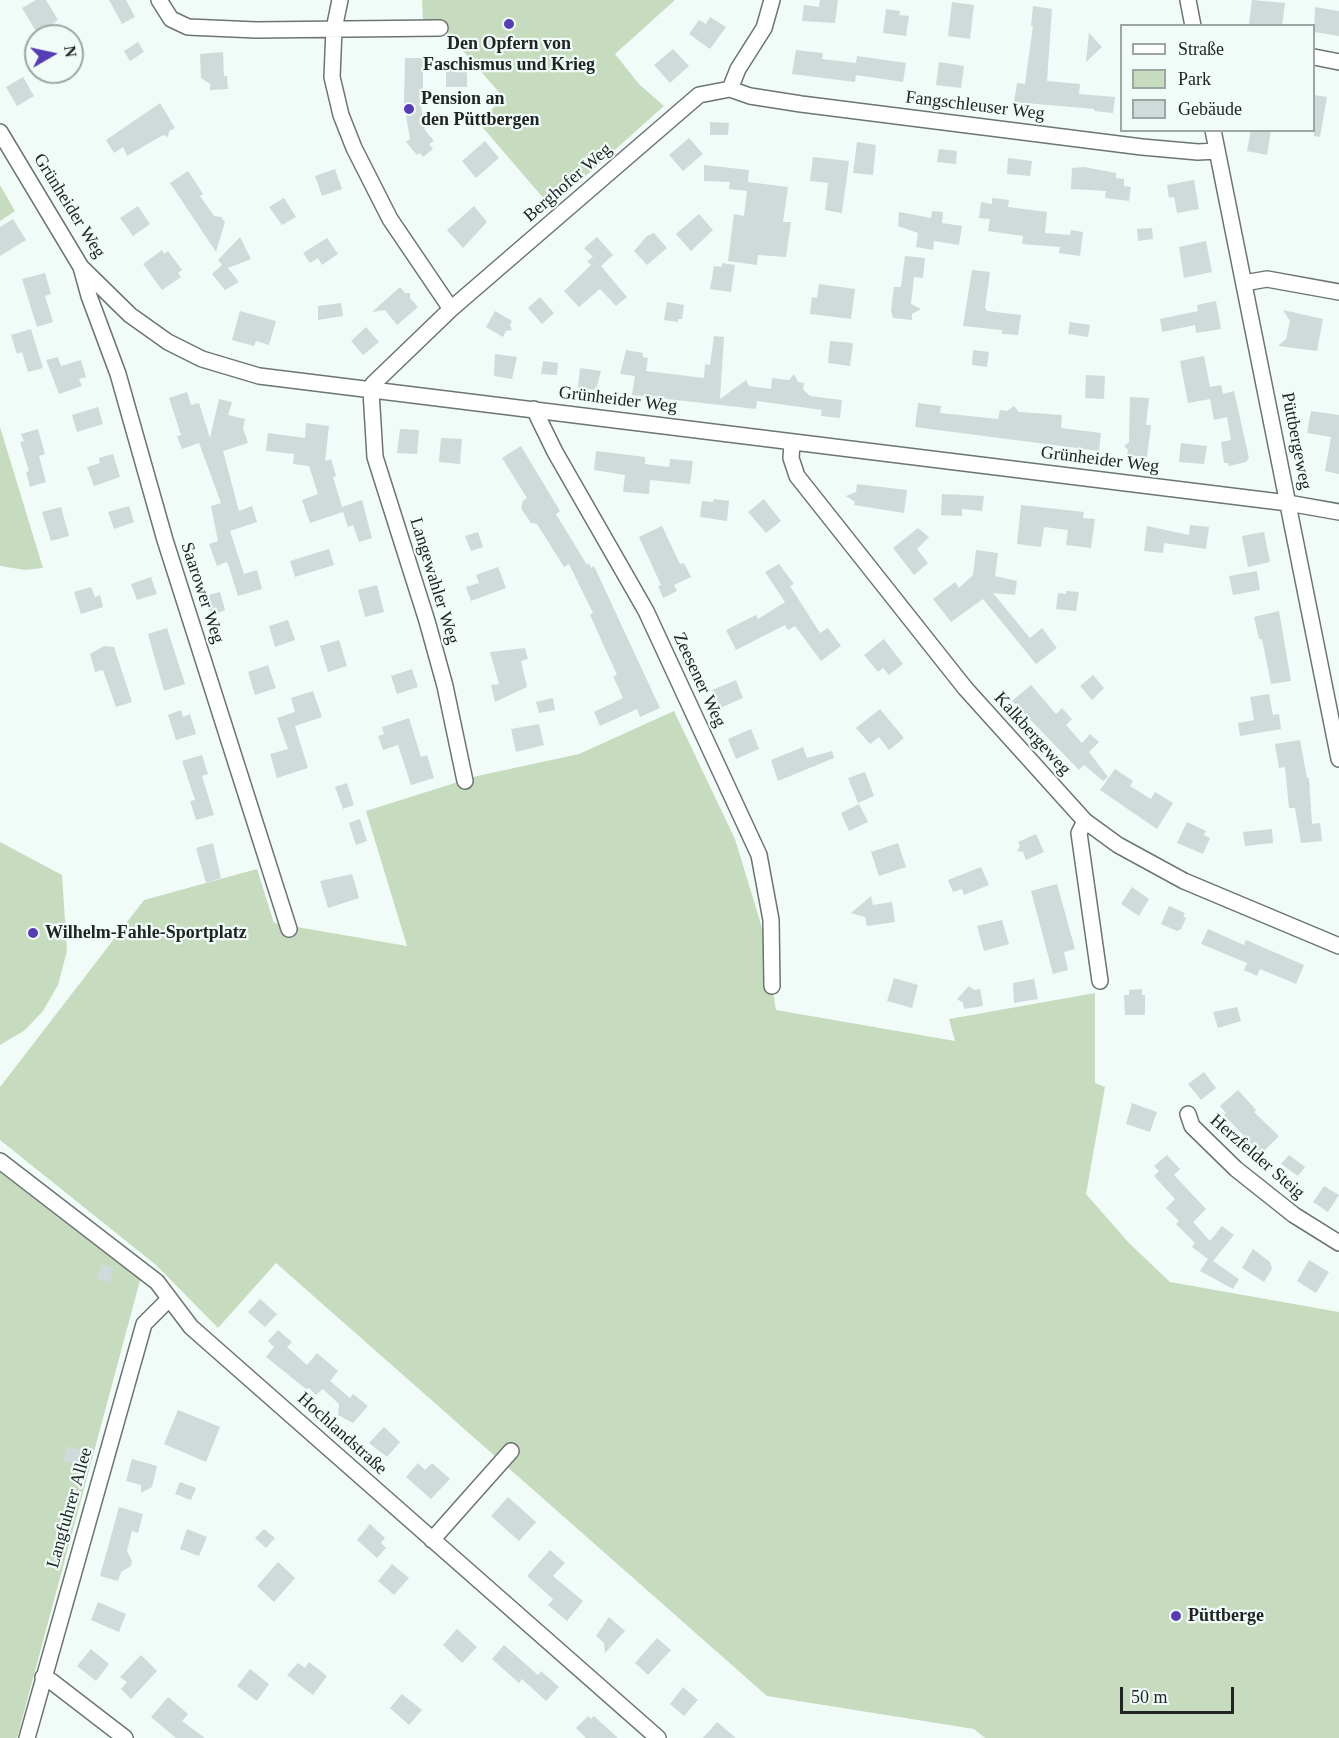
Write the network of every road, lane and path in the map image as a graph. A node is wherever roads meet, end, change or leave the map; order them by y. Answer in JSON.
{"nodes":[{"id":1,"x":159,"y":0,"type":"edge"},
{"id":2,"x":340,"y":0,"type":"edge"},
{"id":3,"x":772,"y":0,"type":"edge"},
{"id":4,"x":1188,"y":0,"type":"edge"},
{"id":5,"x":1193,"y":24,"type":"edge"},
{"id":6,"x":440,"y":28,"type":"dead end"},
{"id":7,"x":334,"y":29,"type":"junction"},
{"id":8,"x":1315,"y":57,"type":"edge"},
{"id":9,"x":1339,"y":62,"type":"edge"},
{"id":10,"x":730,"y":88,"type":"junction"},
{"id":11,"x":0,"y":132,"type":"edge"},
{"id":12,"x":1213,"y":132,"type":"edge"},
{"id":13,"x":1217,"y":151,"type":"junction"},
{"id":14,"x":81,"y":267,"type":"junction"},
{"id":15,"x":1244,"y":283,"type":"junction"},
{"id":16,"x":1339,"y":292,"type":"edge"},
{"id":17,"x":451,"y":309,"type":"junction"},
{"id":18,"x":371,"y":391,"type":"junction"},
{"id":19,"x":534,"y":409,"type":"junction"},
{"id":20,"x":792,"y":443,"type":"junction"},
{"id":21,"x":1288,"y":503,"type":"junction"},
{"id":22,"x":1339,"y":512,"type":"edge"},
{"id":23,"x":1339,"y":754,"type":"edge"},
{"id":24,"x":465,"y":781,"type":"dead end"},
{"id":25,"x":1085,"y":821,"type":"junction"},
{"id":26,"x":289,"y":929,"type":"dead end"},
{"id":27,"x":1339,"y":946,"type":"edge"},
{"id":28,"x":1100,"y":981,"type":"dead end"},
{"id":29,"x":772,"y":986,"type":"dead end"},
{"id":30,"x":1188,"y":1113,"type":"dead end"},
{"id":31,"x":0,"y":1161,"type":"edge"},
{"id":32,"x":1339,"y":1243,"type":"edge"},
{"id":33,"x":169,"y":1299,"type":"junction"},
{"id":34,"x":511,"y":1450,"type":"dead end"},
{"id":35,"x":432,"y":1540,"type":"junction"},
{"id":36,"x":43,"y":1677,"type":"junction"},
{"id":37,"x":27,"y":1738,"type":"edge"},
{"id":38,"x":125,"y":1738,"type":"edge"},
{"id":39,"x":658,"y":1738,"type":"edge"}],
"edges":[{"from":1,"to":7,"type":"street"},
{"from":2,"to":7,"type":"street"},
{"from":3,"to":10,"type":"street"},
{"from":4,"to":5,"type":"street"},
{"from":6,"to":7,"type":"street"},
{"from":7,"to":17,"type":"street"},
{"from":8,"to":9,"type":"street"},
{"from":10,"to":13,"type":"street","name":"Fangschleuser Weg"},
{"from":10,"to":17,"type":"street","name":"Berghofer Weg"},
{"from":11,"to":14,"type":"street","name":"Grünheider Weg"},
{"from":12,"to":13,"type":"street","name":"Püttbergeweg"},
{"from":13,"to":15,"type":"street","name":"Püttbergeweg"},
{"from":14,"to":18,"type":"street","name":"Grünheider Weg"},
{"from":14,"to":26,"type":"street","name":"Saarower Weg"},
{"from":15,"to":16,"type":"street"},
{"from":15,"to":21,"type":"street","name":"Püttbergeweg"},
{"from":17,"to":18,"type":"street","name":"Berghofer Weg"},
{"from":18,"to":19,"type":"street","name":"Grünheider Weg"},
{"from":18,"to":24,"type":"street","name":"Langewahler Weg"},
{"from":19,"to":20,"type":"street","name":"Grünheider Weg"},
{"from":19,"to":29,"type":"street","name":"Zeesener Weg"},
{"from":20,"to":21,"type":"street","name":"Grünheider Weg"},
{"from":20,"to":25,"type":"street","name":"Kalkbergeweg"},
{"from":21,"to":22,"type":"street","name":"Grünheider Weg"},
{"from":21,"to":23,"type":"street","name":"Püttbergeweg"},
{"from":25,"to":27,"type":"street","name":"Kalkbergeweg"},
{"from":25,"to":28,"type":"street"},
{"from":30,"to":32,"type":"street","name":"Herzfelder Steig"},
{"from":31,"to":33,"type":"street","name":"Hochlandstraße"},
{"from":33,"to":35,"type":"street","name":"Hochlandstraße"},
{"from":33,"to":36,"type":"street","name":"Langfuhrer Allee"},
{"from":34,"to":35,"type":"street"},
{"from":35,"to":39,"type":"street","name":"Hochlandstraße"},
{"from":36,"to":37,"type":"street","name":"Langfuhrer Allee"},
{"from":36,"to":38,"type":"street"}]}
